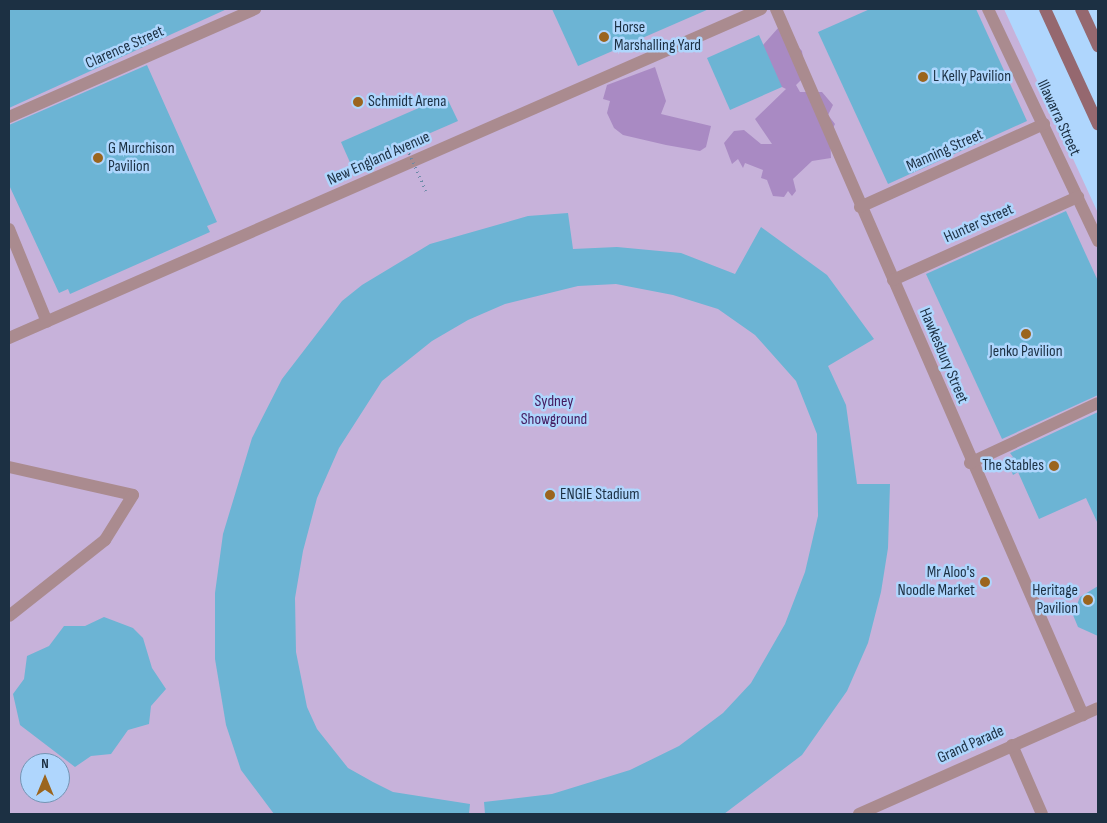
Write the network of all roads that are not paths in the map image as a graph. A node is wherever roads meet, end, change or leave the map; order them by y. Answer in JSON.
{"nodes":[{"id":1,"x":254,"y":9,"type":"edge"},
{"id":2,"x":761,"y":9,"type":"edge"},
{"id":3,"x":776,"y":9,"type":"edge"},
{"id":4,"x":988,"y":9,"type":"edge"},
{"id":5,"x":1045,"y":9,"type":"edge"},
{"id":6,"x":1081,"y":9,"type":"edge"},
{"id":7,"x":1098,"y":46,"type":"edge"},
{"id":8,"x":9,"y":117,"type":"edge"},
{"id":9,"x":1044,"y":124,"type":"junction"},
{"id":10,"x":1098,"y":124,"type":"edge"},
{"id":11,"x":1078,"y":197,"type":"junction"},
{"id":12,"x":860,"y":207,"type":"junction"},
{"id":13,"x":9,"y":229,"type":"edge"},
{"id":14,"x":1098,"y":241,"type":"edge"},
{"id":15,"x":893,"y":280,"type":"junction"},
{"id":16,"x":47,"y":322,"type":"junction"},
{"id":17,"x":9,"y":338,"type":"edge"},
{"id":18,"x":1098,"y":403,"type":"edge"},
{"id":19,"x":970,"y":462,"type":"junction"},
{"id":20,"x":9,"y":467,"type":"edge"},
{"id":21,"x":9,"y":616,"type":"edge"},
{"id":22,"x":1098,"y":708,"type":"edge"},
{"id":23,"x":1083,"y":715,"type":"junction"},
{"id":24,"x":1012,"y":745,"type":"junction"},
{"id":25,"x":858,"y":814,"type":"edge"},
{"id":26,"x":1042,"y":814,"type":"edge"}],
"edges":[{"from":1,"to":8,"type":"street","name":"Clarence Street"},
{"from":2,"to":16,"type":"street","name":"New England Avenue"},
{"from":3,"to":12,"type":"street","name":"Hawkesbury Street"},
{"from":4,"to":9,"type":"street","name":"Illawarra Street"},
{"from":5,"to":10,"type":"main road"},
{"from":6,"to":7,"type":"main road"},
{"from":9,"to":11,"type":"street","name":"Illawarra Street"},
{"from":9,"to":12,"type":"street","name":"Manning Street"},
{"from":11,"to":14,"type":"street","name":"Illawarra Street"},
{"from":11,"to":15,"type":"street","name":"Hunter Street"},
{"from":12,"to":15,"type":"street","name":"Hawkesbury Street"},
{"from":13,"to":16,"type":"street"},
{"from":15,"to":19,"type":"street","name":"Hawkesbury Street"},
{"from":16,"to":17,"type":"street","name":"New England Avenue"},
{"from":18,"to":19,"type":"street"},
{"from":19,"to":23,"type":"street","name":"Hawkesbury Street"},
{"from":20,"to":21,"type":"street"},
{"from":22,"to":23,"type":"street","name":"Grand Parade"},
{"from":23,"to":24,"type":"street","name":"Grand Parade"},
{"from":24,"to":25,"type":"street","name":"Grand Parade"},
{"from":24,"to":26,"type":"street"}]}
